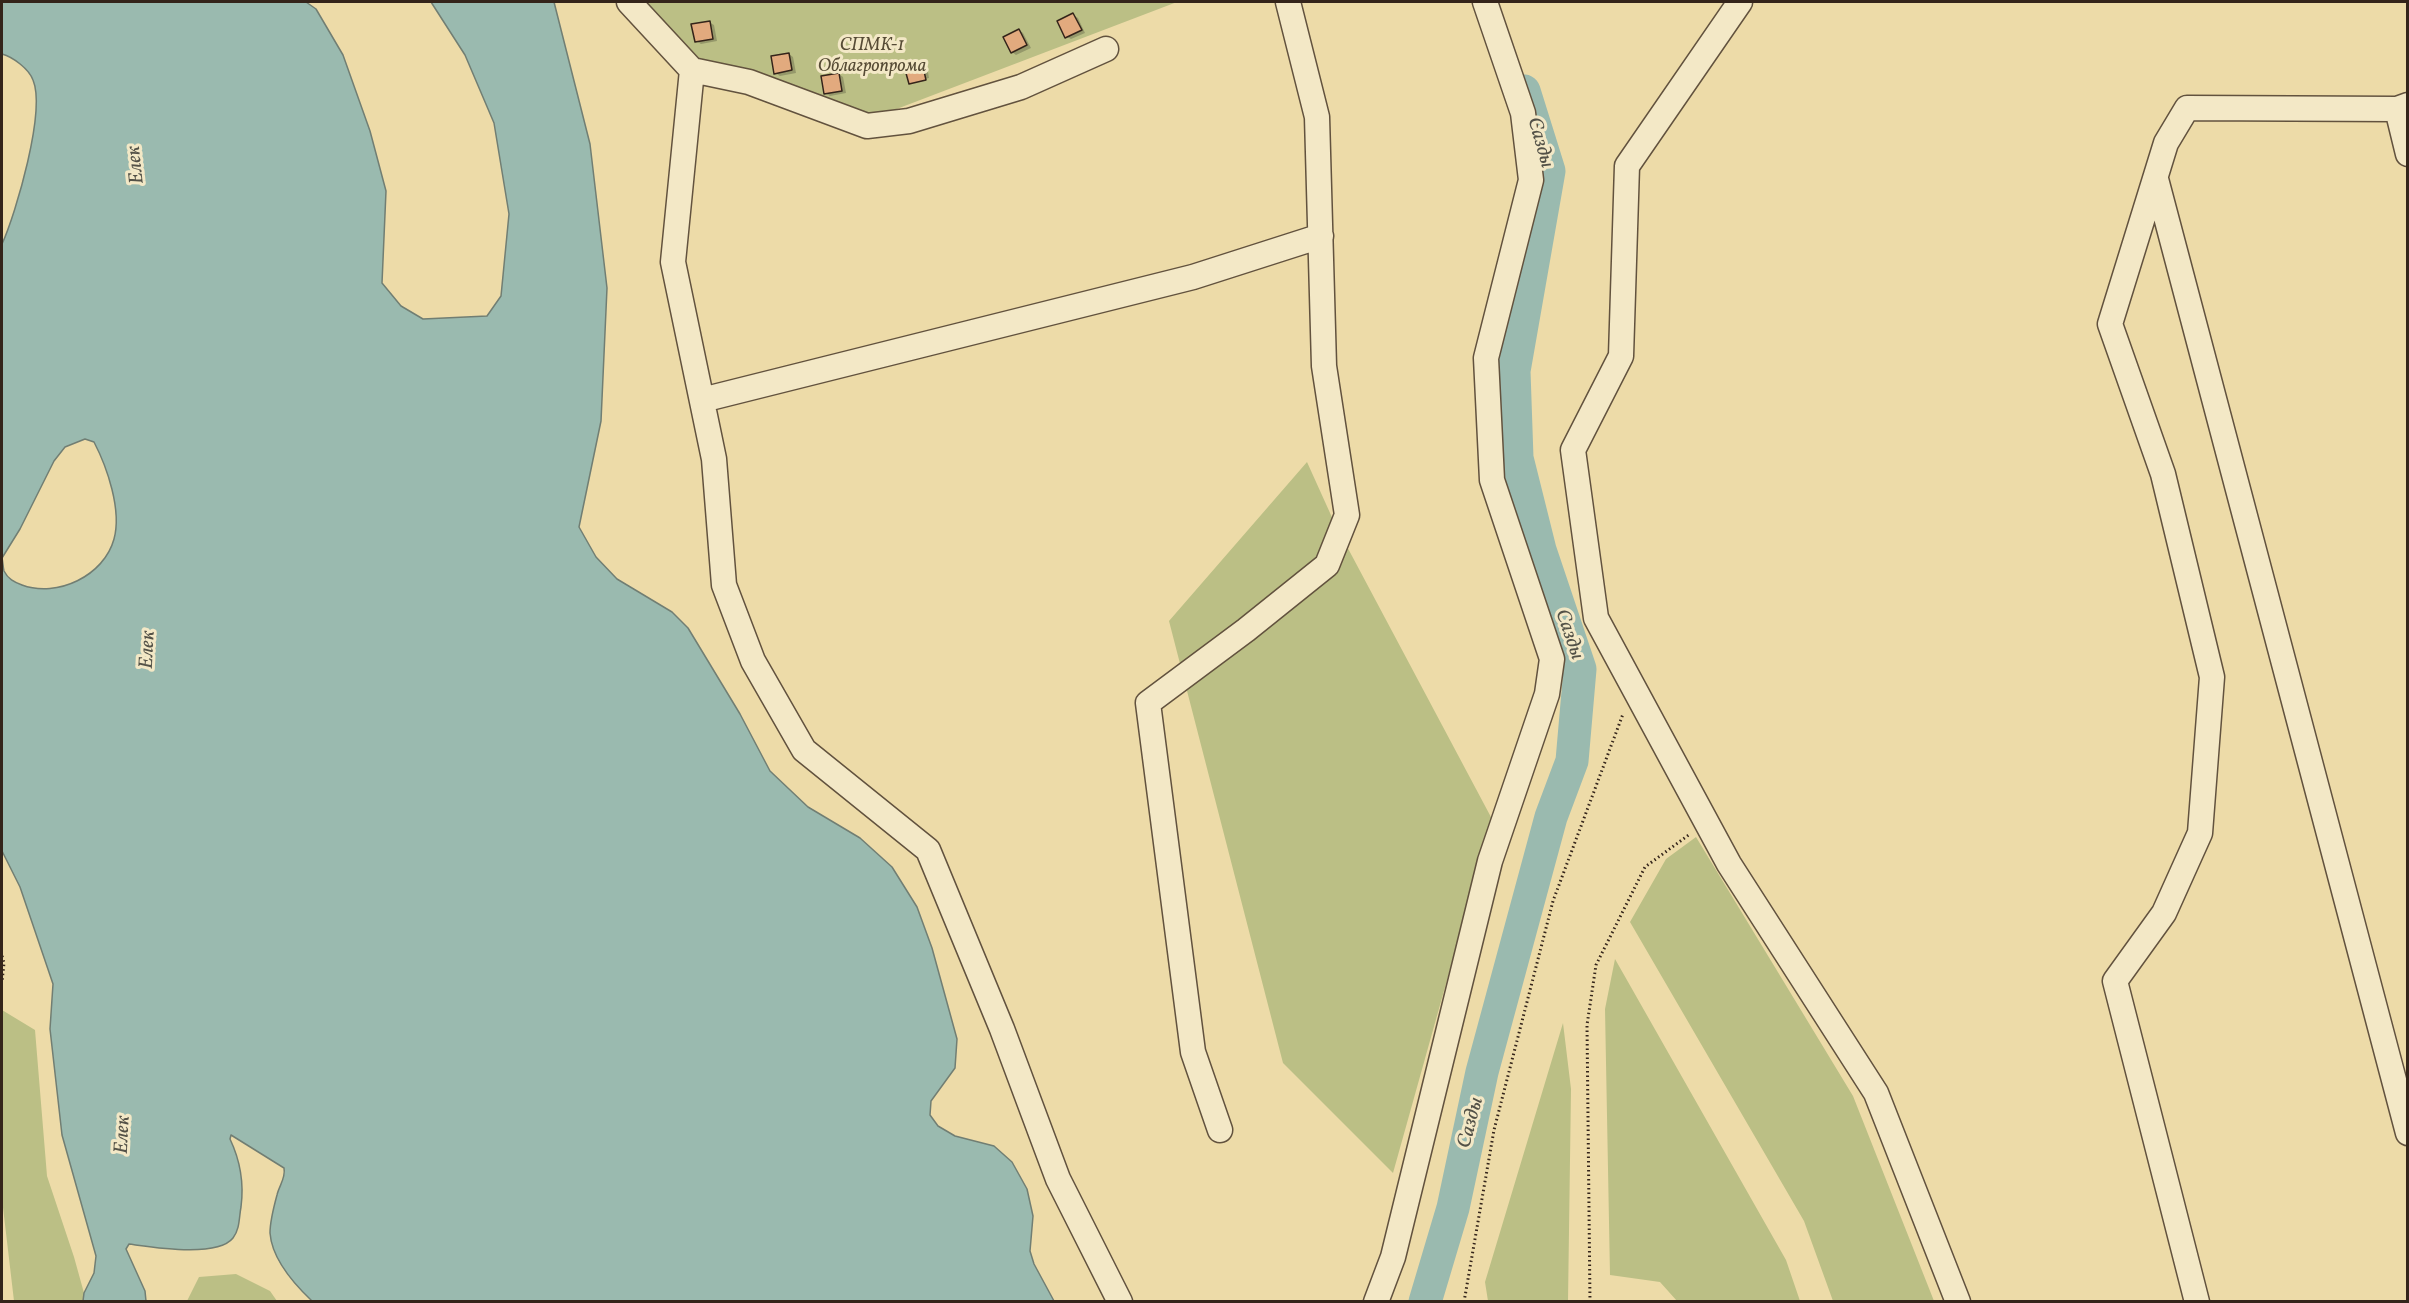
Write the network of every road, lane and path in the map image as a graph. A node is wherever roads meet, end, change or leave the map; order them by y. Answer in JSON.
{"nodes":[{"id":1,"x":629,"y":2,"type":"edge"},
{"id":2,"x":1288,"y":2,"type":"edge"},
{"id":3,"x":1485,"y":2,"type":"edge"},
{"id":4,"x":1740,"y":2,"type":"edge"},
{"id":5,"x":1106,"y":49,"type":"dead end"},
{"id":6,"x":692,"y":70,"type":"junction"},
{"id":7,"x":2402,"y":107,"type":"edge"},
{"id":8,"x":2408,"y":154,"type":"edge"},
{"id":9,"x":2155,"y":177,"type":"junction"},
{"id":10,"x":1321,"y":236,"type":"junction"},
{"id":11,"x":702,"y":400,"type":"junction"},
{"id":12,"x":1634,"y":688,"type":"junction"},
{"id":13,"x":1706,"y":822,"type":"junction"},
{"id":14,"x":2,"y":956,"type":"edge"},
{"id":15,"x":2,"y":982,"type":"edge"},
{"id":16,"x":1220,"y":1130,"type":"dead end"},
{"id":17,"x":2408,"y":1133,"type":"edge"},
{"id":18,"x":1120,"y":1302,"type":"edge"},
{"id":19,"x":1376,"y":1302,"type":"edge"},
{"id":20,"x":1464,"y":1302,"type":"edge"},
{"id":21,"x":1590,"y":1302,"type":"edge"},
{"id":22,"x":1958,"y":1302,"type":"edge"},
{"id":23,"x":2197,"y":1302,"type":"edge"}],
"edges":[{"from":1,"to":6,"type":"lane"},
{"from":2,"to":10,"type":"lane"},
{"from":3,"to":19,"type":"lane"},
{"from":4,"to":12,"type":"lane"},
{"from":5,"to":6,"type":"lane"},
{"from":6,"to":11,"type":"lane"},
{"from":7,"to":8,"type":"lane"},
{"from":7,"to":9,"type":"lane"},
{"from":9,"to":17,"type":"lane"},
{"from":9,"to":23,"type":"lane"},
{"from":10,"to":11,"type":"lane"},
{"from":10,"to":16,"type":"lane"},
{"from":11,"to":18,"type":"lane"},
{"from":12,"to":13,"type":"lane"},
{"from":12,"to":20,"type":"path"},
{"from":13,"to":21,"type":"path"},
{"from":13,"to":22,"type":"lane"},
{"from":14,"to":15,"type":"path"}]}
